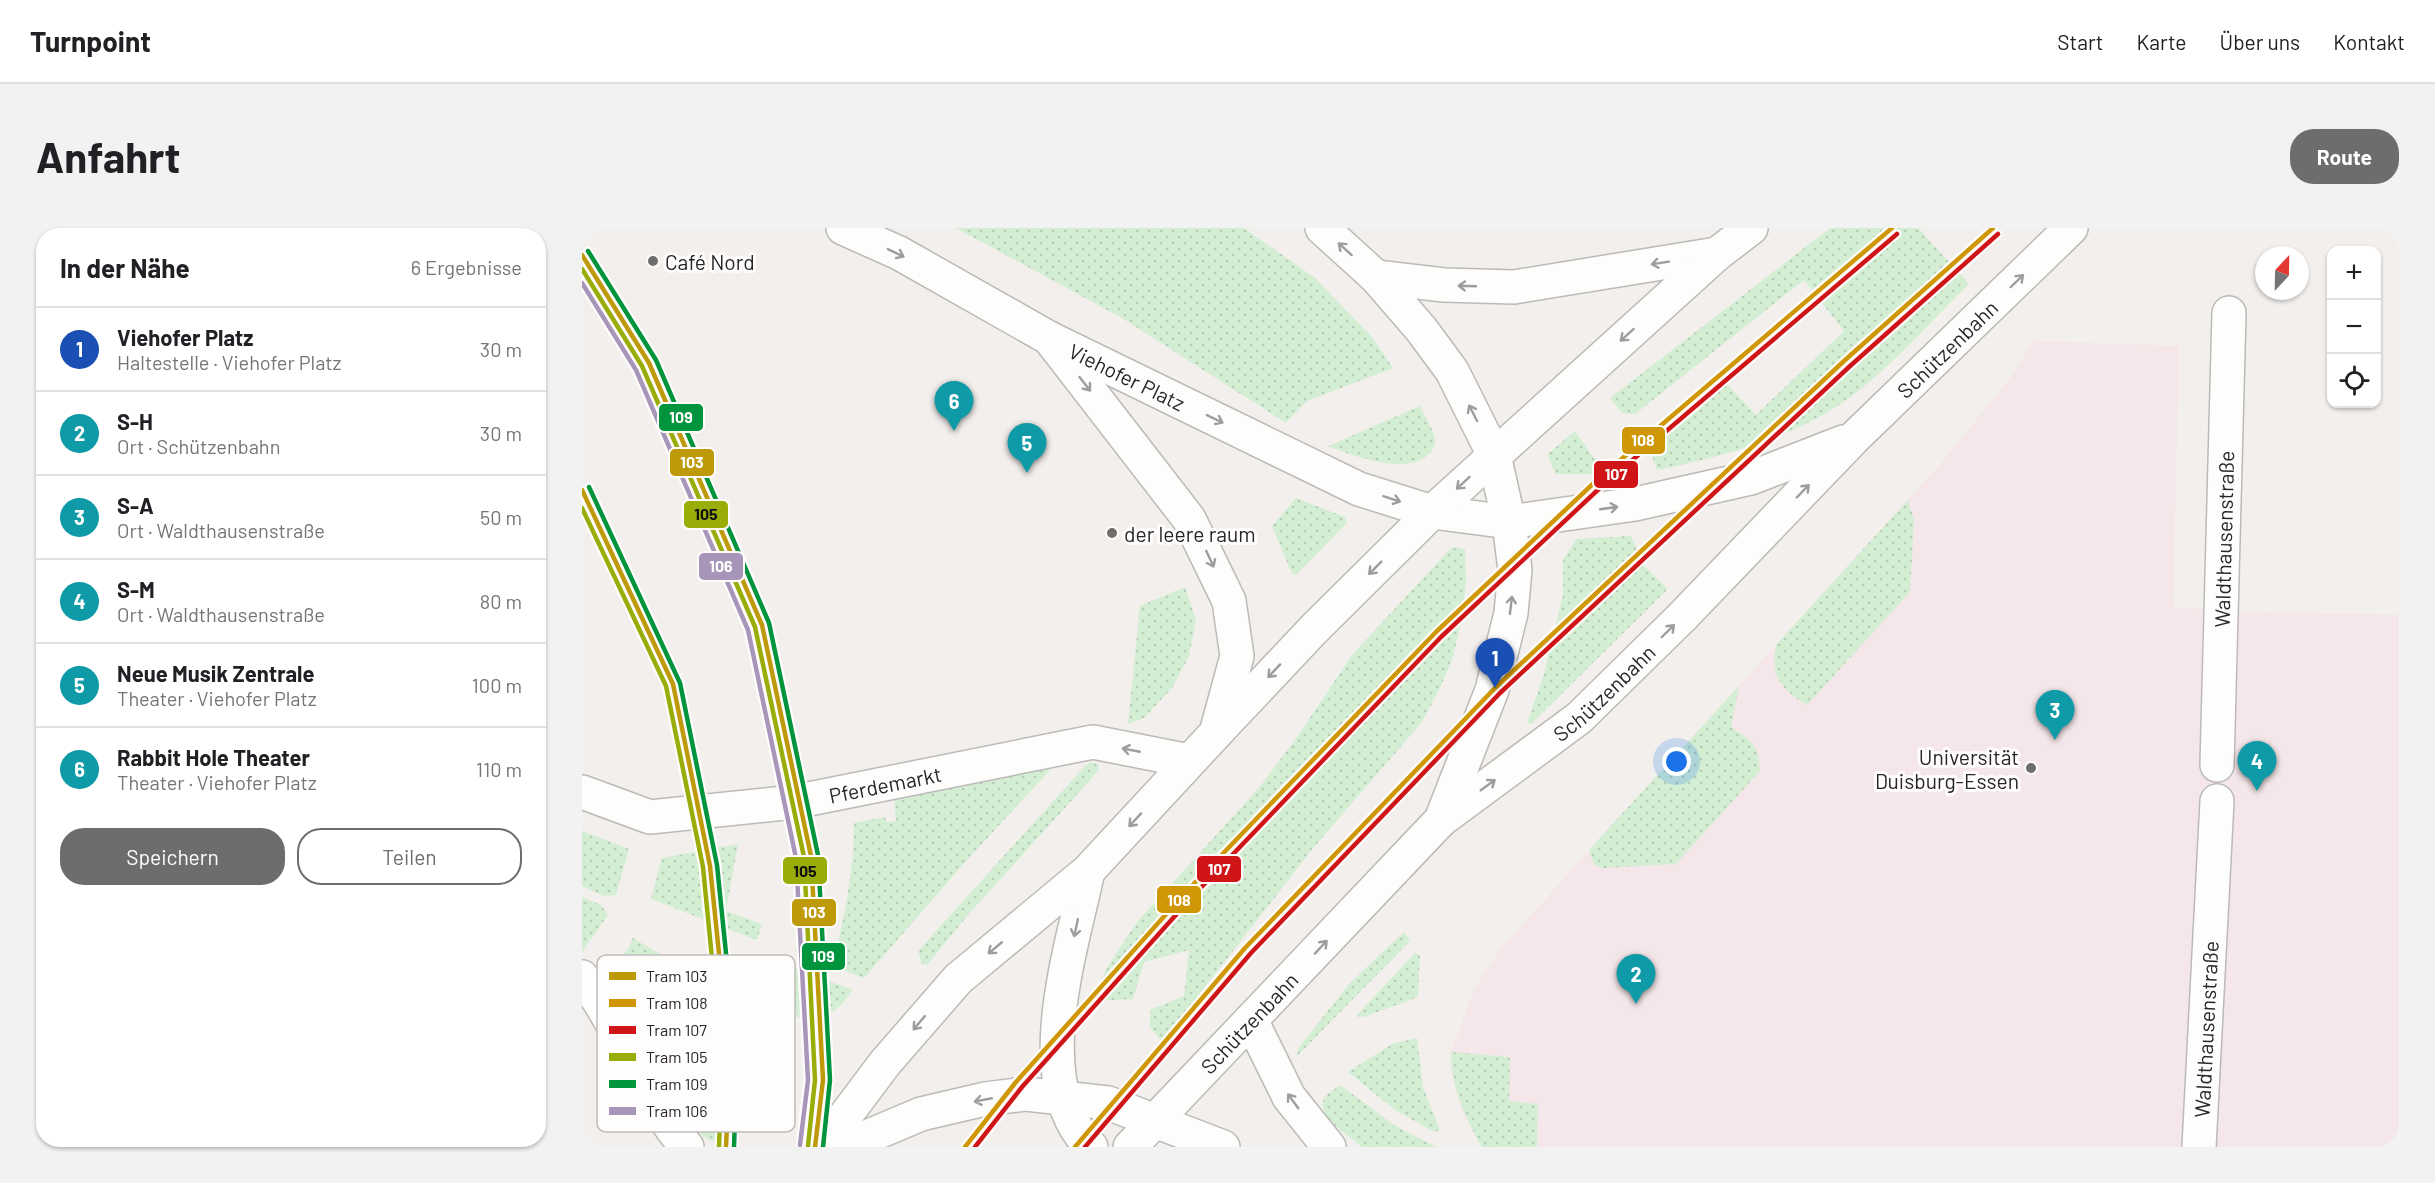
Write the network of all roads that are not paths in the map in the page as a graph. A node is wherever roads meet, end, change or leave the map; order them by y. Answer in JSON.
{"nodes":[{"id":1,"x":843,"y":228,"type":"edge"},
{"id":2,"x":1322,"y":228,"type":"edge"},
{"id":3,"x":1751,"y":228,"type":"edge"},
{"id":4,"x":2072,"y":228,"type":"edge"},
{"id":5,"x":1718,"y":254,"type":"junction"},
{"id":6,"x":1376,"y":277,"type":"junction"},
{"id":7,"x":2229,"y":313,"type":"dead end"},
{"id":8,"x":1049,"y":338,"type":"junction"},
{"id":9,"x":1854,"y":438,"type":"junction"},
{"id":10,"x":1494,"y":455,"type":"junction"},
{"id":11,"x":1432,"y":512,"type":"junction"},
{"id":12,"x":1509,"y":522,"type":"junction"},
{"id":13,"x":1216,"y":733,"type":"junction"},
{"id":14,"x":1189,"y":761,"type":"junction"},
{"id":15,"x":2217,"y":765,"type":"dead end"},
{"id":16,"x":582,"y":792,"type":"edge"},
{"id":17,"x":2217,"y":801,"type":"dead end"},
{"id":18,"x":1441,"y":820,"type":"junction"},
{"id":19,"x":1088,"y":871,"type":"junction"},
{"id":20,"x":582,"y":977,"type":"edge"},
{"id":21,"x":597,"y":1000,"type":"edge"},
{"id":22,"x":1251,"y":1020,"type":"junction"},
{"id":23,"x":1062,"y":1096,"type":"junction"},
{"id":24,"x":1156,"y":1120,"type":"junction"},
{"id":25,"x":675,"y":1132,"type":"edge"},
{"id":26,"x":687,"y":1147,"type":"edge"},
{"id":27,"x":822,"y":1147,"type":"edge"},
{"id":28,"x":843,"y":1147,"type":"edge"},
{"id":29,"x":1091,"y":1147,"type":"edge"},
{"id":30,"x":1130,"y":1147,"type":"edge"},
{"id":31,"x":1223,"y":1147,"type":"edge"},
{"id":32,"x":1329,"y":1147,"type":"edge"},
{"id":33,"x":2199,"y":1147,"type":"edge"}],
"edges":[{"from":1,"to":8,"type":"main road","name":"Viehofer Platz","one_way":true},
{"from":6,"to":2,"type":"main road","one_way":true},
{"from":3,"to":5,"type":"main road"},
{"from":9,"to":4,"type":"main road","name":"Schützenbahn","one_way":true},
{"from":5,"to":6,"type":"main road","one_way":true},
{"from":5,"to":10,"type":"main road","one_way":true},
{"from":10,"to":6,"type":"main road","one_way":true},
{"from":7,"to":15,"type":"main road","name":"Waldthausenstraße"},
{"from":8,"to":11,"type":"main road","name":"Viehofer Platz","one_way":true},
{"from":8,"to":13,"type":"main road","name":"Viehofer Platz","one_way":true},
{"from":12,"to":9,"type":"main road","name":"Viehofer Platz","one_way":true},
{"from":18,"to":9,"type":"main road","name":"Schützenbahn","one_way":true},
{"from":10,"to":11,"type":"main road","one_way":true},
{"from":10,"to":12,"type":"main road"},
{"from":11,"to":12,"type":"main road","name":"Viehofer Platz"},
{"from":11,"to":13,"type":"main road","one_way":true},
{"from":18,"to":12,"type":"main road","one_way":true},
{"from":13,"to":14,"type":"main road"},
{"from":14,"to":16,"type":"main road","name":"Pferdemarkt","one_way":true},
{"from":14,"to":19,"type":"main road","one_way":true},
{"from":17,"to":33,"type":"main road","name":"Waldthausenstraße"},
{"from":22,"to":18,"type":"main road","name":"Schützenbahn","one_way":true},
{"from":19,"to":23,"type":"main road","one_way":true},
{"from":19,"to":27,"type":"main road","one_way":true},
{"from":20,"to":21,"type":"main road"},
{"from":22,"to":24,"type":"main road","name":"Schützenbahn"},
{"from":32,"to":22,"type":"main road","one_way":true},
{"from":23,"to":24,"type":"main road"},
{"from":23,"to":28,"type":"main road","one_way":true},
{"from":23,"to":29,"type":"main road"},
{"from":24,"to":30,"type":"main road","name":"Schützenbahn"},
{"from":24,"to":31,"type":"main road"},
{"from":25,"to":26,"type":"main road"}]}
